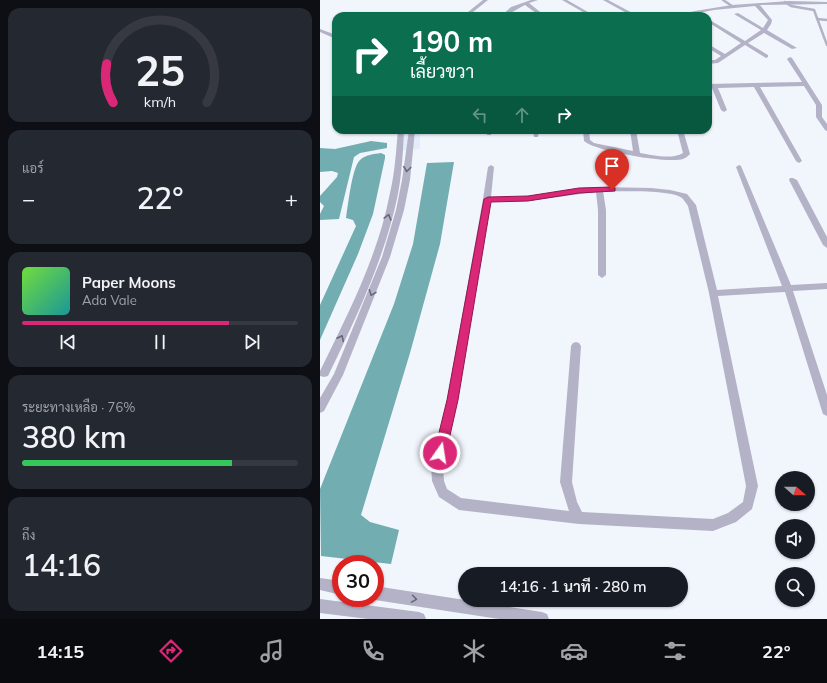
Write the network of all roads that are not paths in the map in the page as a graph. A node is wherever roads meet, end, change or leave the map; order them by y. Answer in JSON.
{"nodes":[{"id":1,"x":486,"y":0,"type":"edge"},
{"id":2,"x":536,"y":0,"type":"edge"},
{"id":3,"x":557,"y":0,"type":"edge"},
{"id":4,"x":564,"y":0,"type":"edge"},
{"id":5,"x":605,"y":0,"type":"edge"},
{"id":6,"x":723,"y":0,"type":"edge"},
{"id":7,"x":802,"y":1,"type":"edge"},
{"id":8,"x":522,"y":2,"type":"edge"},
{"id":9,"x":785,"y":2,"type":"junction"},
{"id":10,"x":827,"y":3,"type":"edge"},
{"id":11,"x":756,"y":4,"type":"junction"},
{"id":12,"x":732,"y":6,"type":"junction"},
{"id":13,"x":470,"y":12,"type":"edge"},
{"id":14,"x":508,"y":12,"type":"edge"},
{"id":15,"x":531,"y":12,"type":"edge"},
{"id":16,"x":537,"y":12,"type":"edge"},
{"id":17,"x":578,"y":12,"type":"edge"},
{"id":18,"x":586,"y":12,"type":"edge"},
{"id":19,"x":628,"y":12,"type":"edge"},
{"id":20,"x":698,"y":12,"type":"edge"},
{"id":21,"x":736,"y":14,"type":"dead end"},
{"id":22,"x":817,"y":19,"type":"junction"},
{"id":23,"x":827,"y":20,"type":"edge"},
{"id":24,"x":712,"y":22,"type":"edge"},
{"id":25,"x":320,"y":30,"type":"edge"},
{"id":26,"x":763,"y":31,"type":"junction"},
{"id":27,"x":332,"y":36,"type":"edge"},
{"id":28,"x":745,"y":43,"type":"junction"},
{"id":29,"x":827,"y":45,"type":"edge"},
{"id":30,"x":712,"y":48,"type":"edge"},
{"id":31,"x":794,"y":48,"type":"dead end"},
{"id":32,"x":724,"y":56,"type":"junction"},
{"id":33,"x":766,"y":56,"type":"dead end"},
{"id":34,"x":790,"y":59,"type":"dead end"},
{"id":35,"x":712,"y":62,"type":"edge"},
{"id":36,"x":807,"y":84,"type":"junction"},
{"id":37,"x":756,"y":85,"type":"junction"},
{"id":38,"x":712,"y":86,"type":"edge"},
{"id":39,"x":712,"y":88,"type":"edge"},
{"id":40,"x":724,"y":110,"type":"dead end"},
{"id":41,"x":827,"y":129,"type":"edge"},
{"id":42,"x":401,"y":134,"type":"edge"},
{"id":43,"x":412,"y":134,"type":"edge"},
{"id":44,"x":586,"y":134,"type":"edge"},
{"id":45,"x":634,"y":134,"type":"edge"},
{"id":46,"x":681,"y":134,"type":"edge"},
{"id":47,"x":411,"y":139,"type":"junction"},
{"id":48,"x":401,"y":140,"type":"junction"},
{"id":49,"x":638,"y":154,"type":"junction"},
{"id":50,"x":799,"y":161,"type":"dead end"},
{"id":51,"x":491,"y":167,"type":"dead end"},
{"id":52,"x":739,"y":167,"type":"dead end"},
{"id":53,"x":793,"y":180,"type":"dead end"},
{"id":54,"x":599,"y":189,"type":"junction"},
{"id":55,"x":488,"y":199,"type":"junction"},
{"id":56,"x":827,"y":245,"type":"edge"},
{"id":57,"x":602,"y":275,"type":"dead end"},
{"id":58,"x":827,"y":286,"type":"edge"},
{"id":59,"x":788,"y":289,"type":"junction"},
{"id":60,"x":713,"y":293,"type":"junction"},
{"id":61,"x":576,"y":346,"type":"dead end"},
{"id":62,"x":338,"y":375,"type":"junction"},
{"id":63,"x":322,"y":378,"type":"edge"},
{"id":64,"x":320,"y":408,"type":"edge"},
{"id":65,"x":827,"y":411,"type":"edge"},
{"id":66,"x":579,"y":518,"type":"junction"},
{"id":67,"x":320,"y":584,"type":"edge"},
{"id":68,"x":332,"y":586,"type":"edge"},
{"id":69,"x":384,"y":594,"type":"edge"},
{"id":70,"x":320,"y":606,"type":"edge"},
{"id":71,"x":419,"y":619,"type":"edge"},
{"id":72,"x":542,"y":619,"type":"edge"}],
"edges":[{"from":1,"to":13,"type":"street"},
{"from":2,"to":8,"type":"street"},
{"from":3,"to":17,"type":"street"},
{"from":4,"to":18,"type":"street"},
{"from":5,"to":19,"type":"street"},
{"from":6,"to":12,"type":"lane"},
{"from":7,"to":9,"type":"street"},
{"from":7,"to":10,"type":"street"},
{"from":8,"to":14,"type":"street"},
{"from":8,"to":15,"type":"street"},
{"from":8,"to":16,"type":"street"},
{"from":9,"to":11,"type":"street"},
{"from":9,"to":22,"type":"lane"},
{"from":11,"to":12,"type":"street"},
{"from":11,"to":26,"type":"street"},
{"from":12,"to":20,"type":"street"},
{"from":21,"to":26,"type":"street"},
{"from":22,"to":23,"type":"lane"},
{"from":22,"to":29,"type":"lane"},
{"from":24,"to":28,"type":"street"},
{"from":25,"to":27,"type":"street"},
{"from":26,"to":28,"type":"street"},
{"from":26,"to":31,"type":"street"},
{"from":28,"to":32,"type":"street"},
{"from":28,"to":33,"type":"street"},
{"from":30,"to":32,"type":"street"},
{"from":32,"to":35,"type":"street"},
{"from":34,"to":36,"type":"street"},
{"from":36,"to":37,"type":"street"},
{"from":36,"to":41,"type":"street"},
{"from":37,"to":38,"type":"street"},
{"from":37,"to":50,"type":"street"},
{"from":39,"to":40,"type":"street"},
{"from":42,"to":48,"type":"street"},
{"from":43,"to":47,"type":"street"},
{"from":44,"to":49,"type":"street"},
{"from":45,"to":49,"type":"street"},
{"from":46,"to":49,"type":"street"},
{"from":47,"to":48,"type":"street"},
{"from":47,"to":62,"type":"street","one_way":true},
{"from":63,"to":48,"type":"street","one_way":true},
{"from":51,"to":55,"type":"street"},
{"from":52,"to":59,"type":"street"},
{"from":53,"to":56,"type":"street"},
{"from":54,"to":55,"type":"street"},
{"from":54,"to":57,"type":"street"},
{"from":54,"to":60,"type":"street"},
{"from":55,"to":66,"type":"street"},
{"from":58,"to":59,"type":"street"},
{"from":59,"to":60,"type":"street"},
{"from":59,"to":65,"type":"street"},
{"from":60,"to":66,"type":"street"},
{"from":61,"to":66,"type":"street"},
{"from":62,"to":63,"type":"street"},
{"from":62,"to":64,"type":"street"},
{"from":67,"to":68,"type":"street"},
{"from":69,"to":72,"type":"street","one_way":true},
{"from":70,"to":71,"type":"street"}]}
